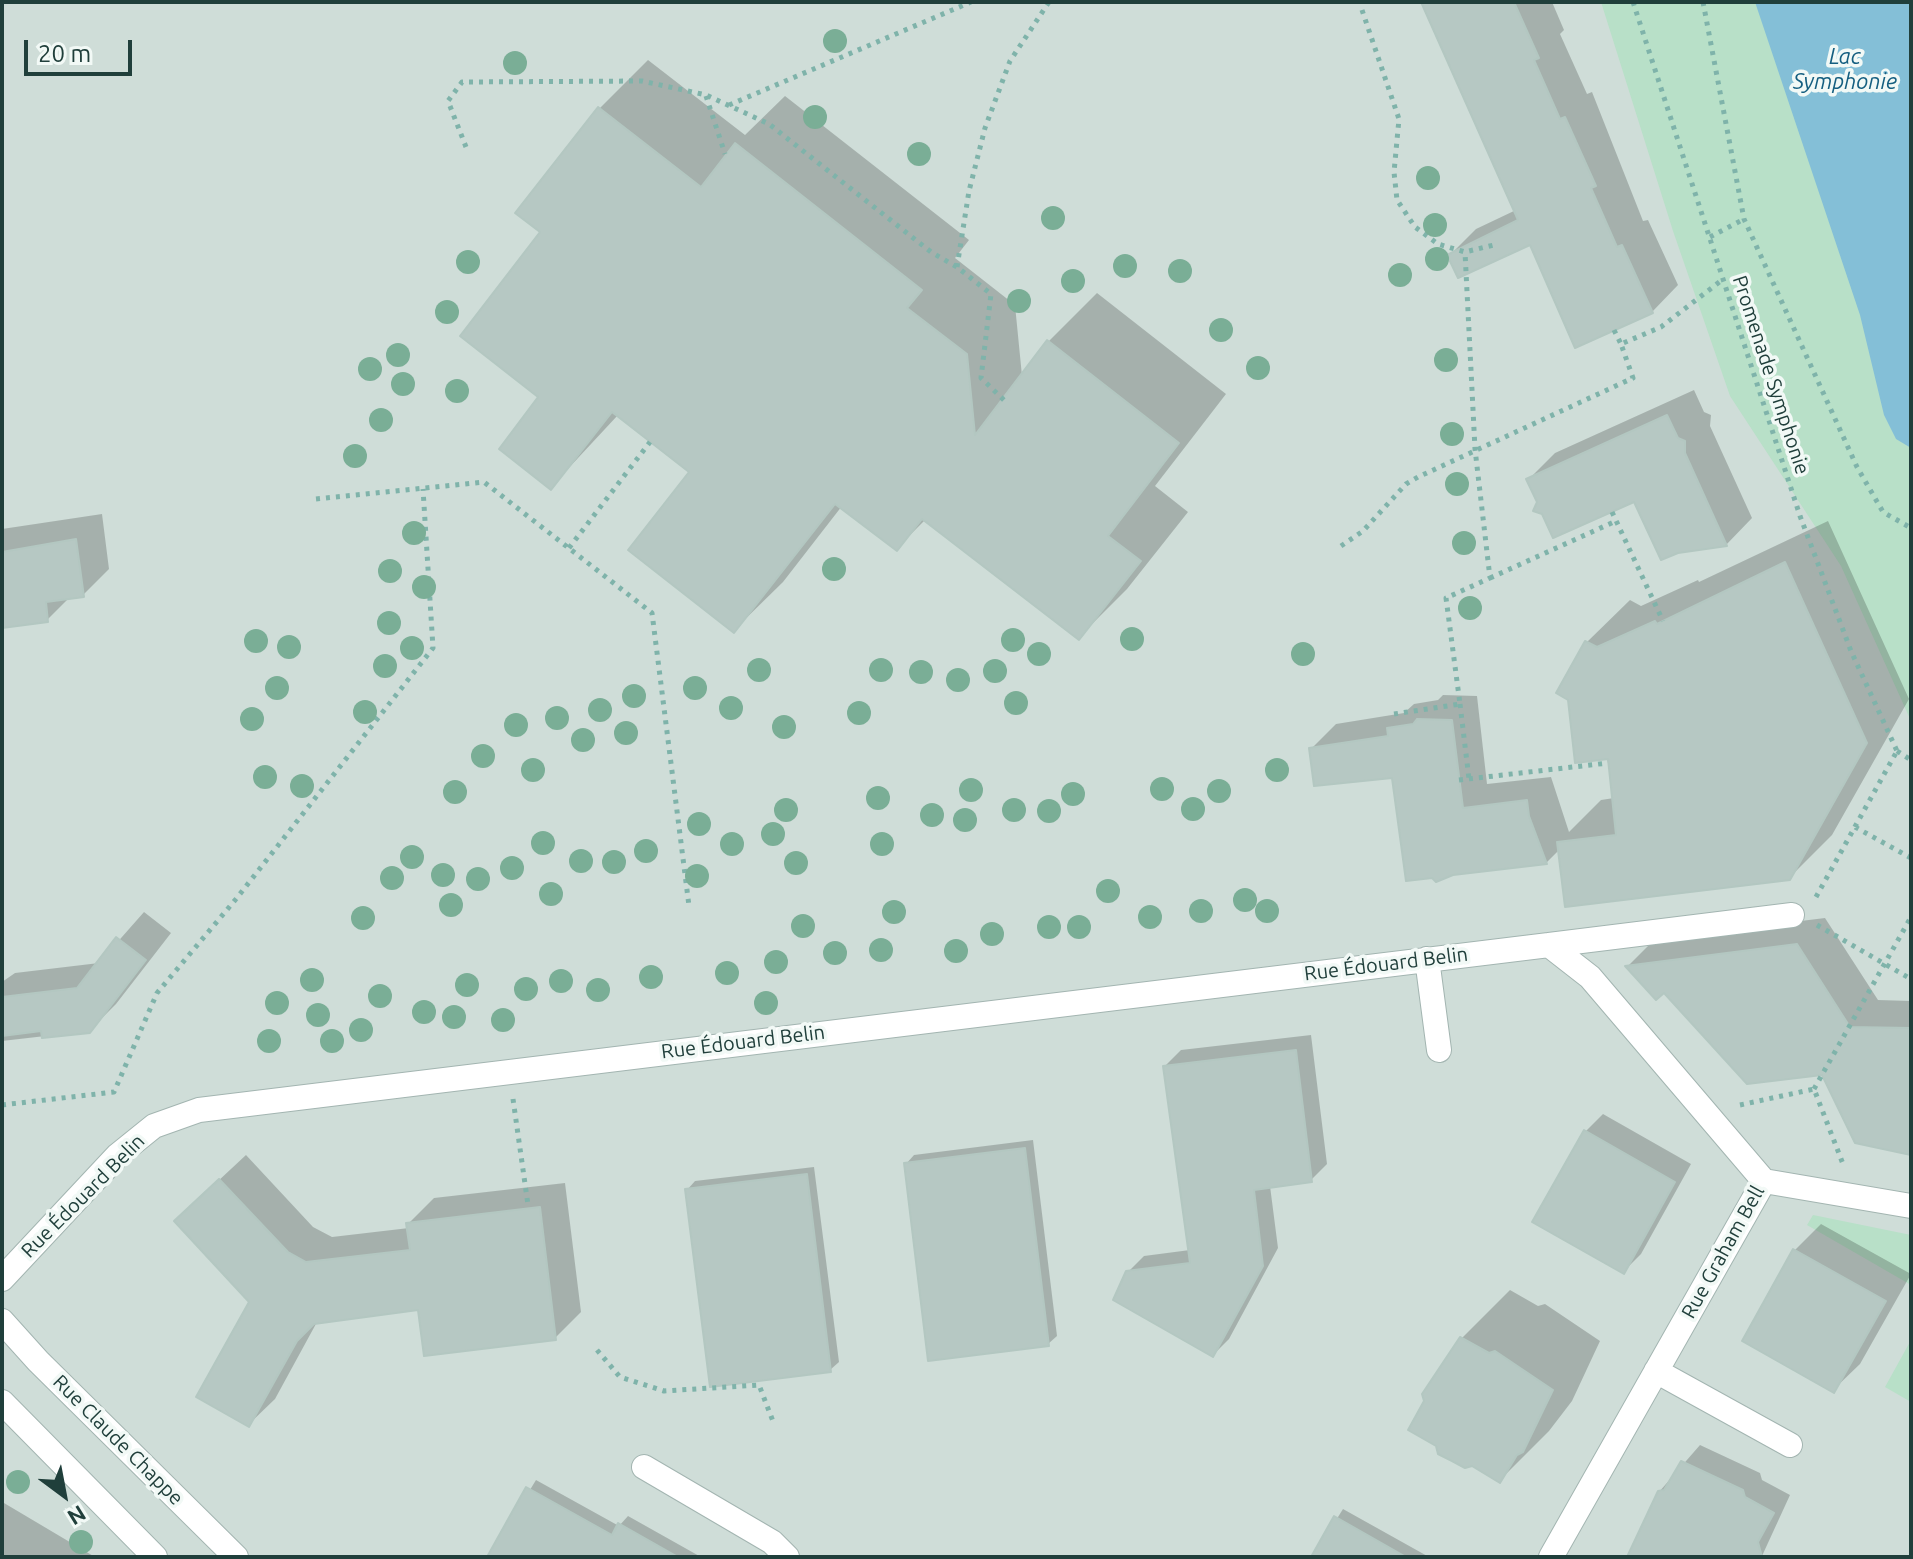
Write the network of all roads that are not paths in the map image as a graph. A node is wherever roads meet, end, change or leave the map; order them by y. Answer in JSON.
{"nodes":[{"id":1,"x":1803,"y":913,"type":"road end"},
{"id":2,"x":1549,"y":945,"type":"junction"},
{"id":3,"x":1427,"y":959,"type":"junction"},
{"id":4,"x":1439,"y":1050,"type":"dead end"},
{"id":5,"x":1764,"y":1181,"type":"junction"},
{"id":6,"x":1911,"y":1206,"type":"edge"},
{"id":7,"x":2,"y":1279,"type":"edge"},
{"id":8,"x":2,"y":1321,"type":"edge"},
{"id":9,"x":1656,"y":1371,"type":"junction"},
{"id":10,"x":2,"y":1402,"type":"edge"},
{"id":11,"x":1790,"y":1445,"type":"dead end"},
{"id":12,"x":644,"y":1467,"type":"dead end"},
{"id":13,"x":155,"y":1557,"type":"edge"},
{"id":14,"x":236,"y":1557,"type":"edge"},
{"id":15,"x":787,"y":1557,"type":"edge"},
{"id":16,"x":1551,"y":1557,"type":"edge"}],
"edges":[{"from":1,"to":2,"type":"street","name":"Rue Édouard Belin"},
{"from":2,"to":3,"type":"street","name":"Rue Édouard Belin"},
{"from":2,"to":5,"type":"street","name":"Rue Graham Bell"},
{"from":3,"to":4,"type":"street"},
{"from":3,"to":7,"type":"street","name":"Rue Édouard Belin"},
{"from":5,"to":6,"type":"street"},
{"from":5,"to":9,"type":"street","name":"Rue Graham Bell"},
{"from":8,"to":14,"type":"street","name":"Rue Claude Chappe"},
{"from":9,"to":11,"type":"street"},
{"from":9,"to":16,"type":"street","name":"Rue Graham Bell"},
{"from":10,"to":13,"type":"street"},
{"from":12,"to":15,"type":"street"}]}
